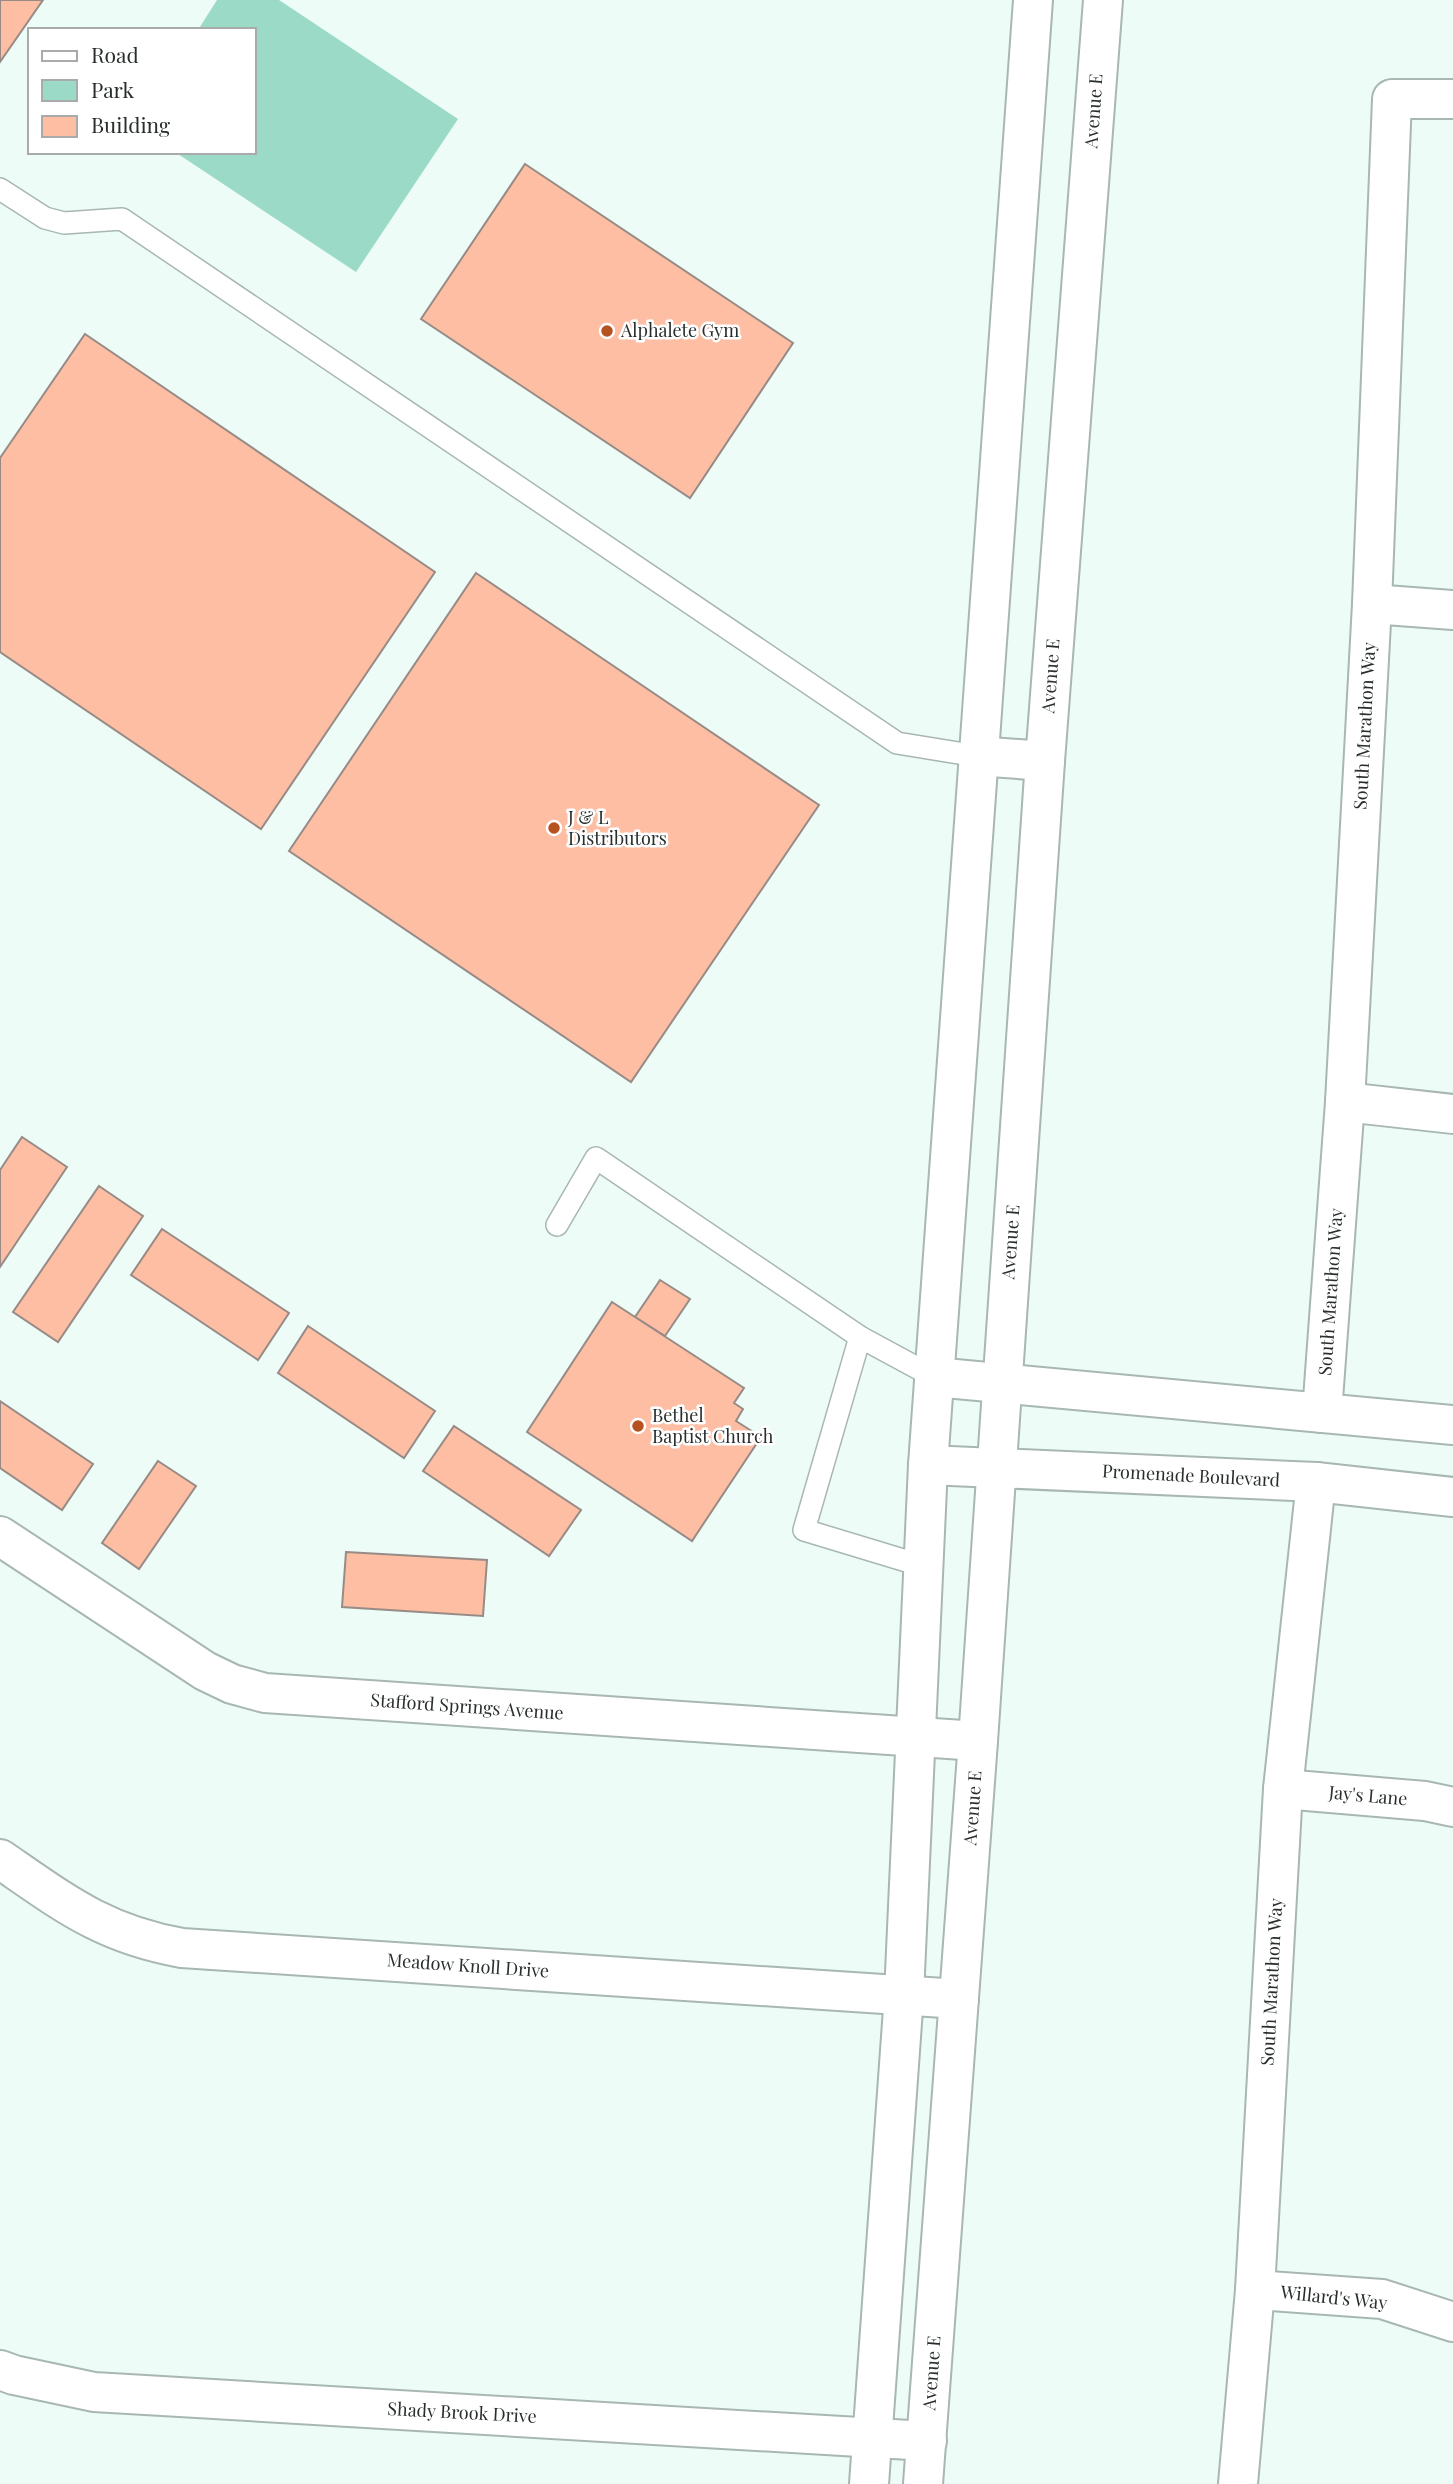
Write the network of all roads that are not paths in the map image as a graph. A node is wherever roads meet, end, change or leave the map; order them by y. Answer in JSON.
{"nodes":[{"id":1,"x":1033,"y":0,"type":"edge"},
{"id":2,"x":1103,"y":0,"type":"edge"},
{"id":3,"x":1453,"y":99,"type":"edge"},
{"id":4,"x":0,"y":189,"type":"edge"},
{"id":5,"x":1372,"y":604,"type":"junction"},
{"id":6,"x":1453,"y":610,"type":"edge"},
{"id":7,"x":977,"y":756,"type":"junction"},
{"id":8,"x":1045,"y":761,"type":"junction"},
{"id":9,"x":1345,"y":1102,"type":"junction"},
{"id":10,"x":1453,"y":1114,"type":"edge"},
{"id":11,"x":556,"y":1225,"type":"dead end"},
{"id":12,"x":860,"y":1337,"type":"junction"},
{"id":13,"x":934,"y":1377,"type":"junction"},
{"id":14,"x":1001,"y":1384,"type":"junction"},
{"id":15,"x":1322,"y":1413,"type":"junction"},
{"id":16,"x":1453,"y":1425,"type":"edge"},
{"id":17,"x":928,"y":1465,"type":"junction"},
{"id":18,"x":996,"y":1468,"type":"junction"},
{"id":19,"x":1315,"y":1482,"type":"junction"},
{"id":20,"x":1453,"y":1497,"type":"edge"},
{"id":21,"x":0,"y":1536,"type":"edge"},
{"id":22,"x":923,"y":1566,"type":"junction"},
{"id":23,"x":917,"y":1736,"type":"junction"},
{"id":24,"x":978,"y":1741,"type":"junction"},
{"id":25,"x":1283,"y":1789,"type":"junction"},
{"id":26,"x":1453,"y":1807,"type":"edge"},
{"id":27,"x":0,"y":1859,"type":"edge"},
{"id":28,"x":904,"y":1995,"type":"junction"},
{"id":29,"x":959,"y":1999,"type":"junction"},
{"id":30,"x":1255,"y":2290,"type":"junction"},
{"id":31,"x":1453,"y":2322,"type":"edge"},
{"id":32,"x":0,"y":2370,"type":"edge"},
{"id":33,"x":872,"y":2436,"type":"junction"},
{"id":34,"x":927,"y":2441,"type":"junction"},
{"id":35,"x":869,"y":2484,"type":"edge"},
{"id":36,"x":923,"y":2484,"type":"edge"},
{"id":37,"x":1238,"y":2484,"type":"edge"}],
"edges":[{"from":1,"to":7,"type":"street"},
{"from":2,"to":8,"type":"street","name":"Avenue E"},
{"from":3,"to":5,"type":"street","name":"South Marathon Way"},
{"from":4,"to":7,"type":"lane"},
{"from":5,"to":6,"type":"street"},
{"from":5,"to":9,"type":"street","name":"South Marathon Way"},
{"from":7,"to":8,"type":"street"},
{"from":7,"to":13,"type":"street"},
{"from":8,"to":14,"type":"street","name":"Avenue E"},
{"from":9,"to":10,"type":"street"},
{"from":9,"to":15,"type":"street","name":"South Marathon Way"},
{"from":11,"to":12,"type":"lane"},
{"from":12,"to":13,"type":"lane"},
{"from":12,"to":22,"type":"lane"},
{"from":13,"to":14,"type":"street"},
{"from":13,"to":17,"type":"street"},
{"from":14,"to":15,"type":"street"},
{"from":14,"to":18,"type":"street","name":"Avenue E"},
{"from":15,"to":16,"type":"street"},
{"from":17,"to":18,"type":"street","name":"Promenade Boulevard"},
{"from":17,"to":22,"type":"street"},
{"from":18,"to":19,"type":"street","name":"Promenade Boulevard"},
{"from":18,"to":24,"type":"street","name":"Avenue E"},
{"from":19,"to":20,"type":"street","name":"Promenade Boulevard"},
{"from":19,"to":25,"type":"street","name":"South Marathon Way"},
{"from":21,"to":23,"type":"street","name":"Stafford Springs Avenue"},
{"from":22,"to":23,"type":"street"},
{"from":23,"to":24,"type":"street","name":"Stafford Springs Avenue"},
{"from":23,"to":28,"type":"street"},
{"from":24,"to":29,"type":"street","name":"Avenue E"},
{"from":25,"to":26,"type":"street","name":"Jay's Lane"},
{"from":25,"to":30,"type":"street","name":"South Marathon Way"},
{"from":27,"to":28,"type":"street","name":"Meadow Knoll Drive"},
{"from":28,"to":29,"type":"street","name":"Meadow Knoll Drive"},
{"from":28,"to":33,"type":"street"},
{"from":29,"to":34,"type":"street","name":"Avenue E"},
{"from":30,"to":31,"type":"street","name":"Willard's Way"},
{"from":30,"to":37,"type":"street","name":"South Marathon Way"},
{"from":32,"to":33,"type":"street","name":"Shady Brook Drive"},
{"from":33,"to":34,"type":"street","name":"Shady Brook Drive"},
{"from":33,"to":35,"type":"street"},
{"from":34,"to":36,"type":"street","name":"Avenue E"}]}
